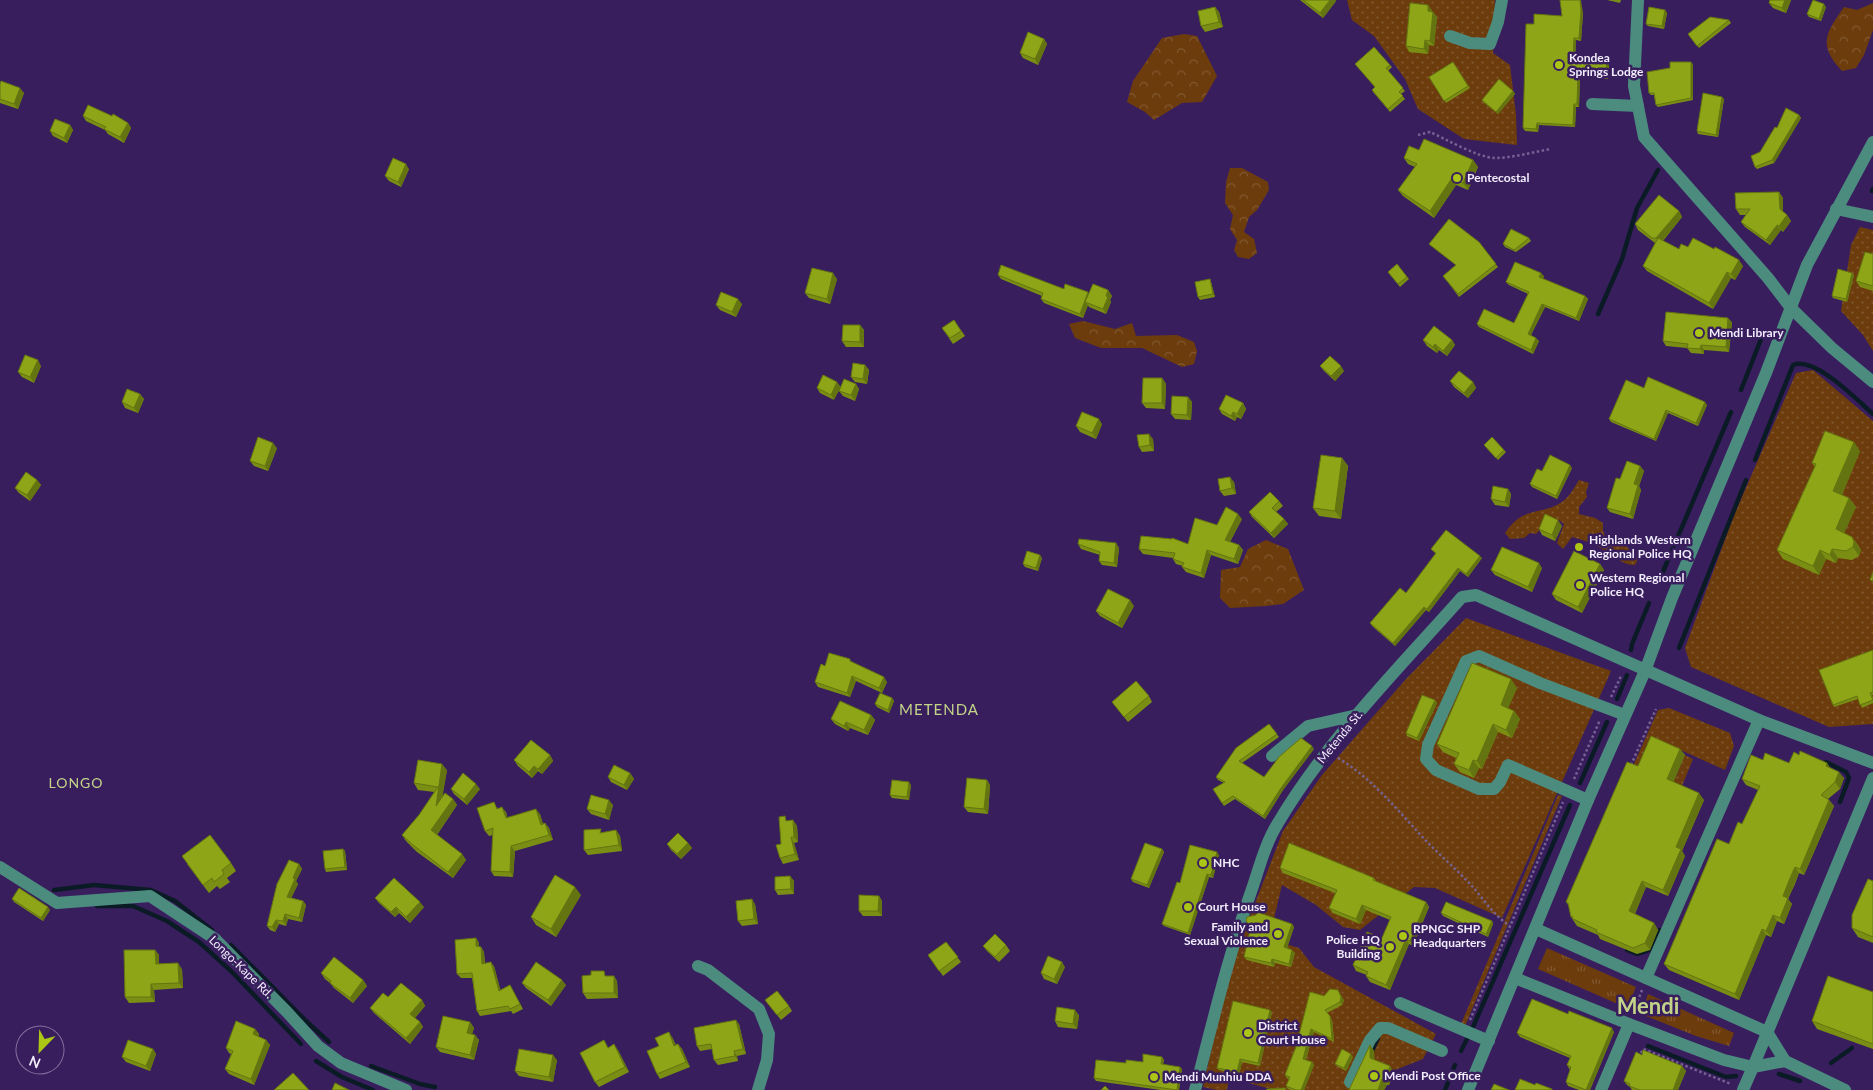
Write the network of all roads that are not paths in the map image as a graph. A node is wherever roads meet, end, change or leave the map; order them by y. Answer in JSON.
{"nodes":[{"id":1,"x":1502,"y":0,"type":"edge"},
{"id":2,"x":1638,"y":0,"type":"edge"},
{"id":3,"x":1450,"y":36,"type":"dead end"},
{"id":4,"x":1592,"y":104,"type":"dead end"},
{"id":5,"x":1638,"y":106,"type":"junction"},
{"id":6,"x":1873,"y":142,"type":"edge"},
{"id":7,"x":1836,"y":209,"type":"junction"},
{"id":8,"x":1873,"y":217,"type":"edge"},
{"id":9,"x":1791,"y":308,"type":"junction"},
{"id":10,"x":1873,"y":382,"type":"edge"},
{"id":11,"x":1645,"y":671,"type":"junction"},
{"id":12,"x":1625,"y":714,"type":"junction"},
{"id":13,"x":1357,"y":715,"type":"junction"},
{"id":14,"x":1759,"y":720,"type":"junction"},
{"id":15,"x":1272,"y":756,"type":"dead end"},
{"id":16,"x":1873,"y":763,"type":"edge"},
{"id":17,"x":1873,"y":778,"type":"edge"},
{"id":18,"x":1588,"y":800,"type":"junction"},
{"id":19,"x":0,"y":867,"type":"edge"},
{"id":20,"x":1536,"y":929,"type":"junction"},
{"id":21,"x":698,"y":966,"type":"dead end"},
{"id":22,"x":1515,"y":978,"type":"junction"},
{"id":23,"x":1646,"y":978,"type":"junction"},
{"id":24,"x":1400,"y":1003,"type":"dead end"},
{"id":25,"x":1629,"y":1024,"type":"junction"},
{"id":26,"x":1768,"y":1032,"type":"junction"},
{"id":27,"x":1488,"y":1041,"type":"junction"},
{"id":28,"x":1442,"y":1051,"type":"dead end"},
{"id":29,"x":1785,"y":1061,"type":"junction"},
{"id":30,"x":1753,"y":1067,"type":"junction"},
{"id":31,"x":1350,"y":1082,"type":"edge"},
{"id":32,"x":406,"y":1090,"type":"edge"},
{"id":33,"x":758,"y":1090,"type":"edge"},
{"id":34,"x":1195,"y":1090,"type":"edge"},
{"id":35,"x":1468,"y":1090,"type":"edge"},
{"id":36,"x":1601,"y":1090,"type":"edge"},
{"id":37,"x":1744,"y":1090,"type":"edge"},
{"id":38,"x":1845,"y":1090,"type":"edge"}],
"edges":[{"from":1,"to":3,"type":"street"},
{"from":2,"to":5,"type":"street"},
{"from":4,"to":5,"type":"street"},
{"from":5,"to":9,"type":"street"},
{"from":6,"to":7,"type":"street"},
{"from":7,"to":8,"type":"street"},
{"from":7,"to":9,"type":"street"},
{"from":9,"to":10,"type":"street"},
{"from":9,"to":11,"type":"street"},
{"from":11,"to":12,"type":"street"},
{"from":11,"to":13,"type":"street","name":"Metenda St."},
{"from":11,"to":14,"type":"street","name":"Metenda St."},
{"from":12,"to":18,"type":"street"},
{"from":12,"to":18,"type":"street"},
{"from":13,"to":15,"type":"street"},
{"from":13,"to":34,"type":"street","name":"Metenda St."},
{"from":14,"to":16,"type":"street","name":"Metenda St."},
{"from":14,"to":23,"type":"street"},
{"from":17,"to":26,"type":"street"},
{"from":18,"to":20,"type":"street"},
{"from":19,"to":32,"type":"street","name":"Longo-Kape Rd."},
{"from":20,"to":22,"type":"street"},
{"from":20,"to":23,"type":"street"},
{"from":21,"to":33,"type":"street"},
{"from":22,"to":25,"type":"street"},
{"from":22,"to":27,"type":"street"},
{"from":23,"to":26,"type":"street"},
{"from":24,"to":27,"type":"street"},
{"from":25,"to":30,"type":"street"},
{"from":25,"to":36,"type":"street"},
{"from":26,"to":29,"type":"street"},
{"from":26,"to":30,"type":"street"},
{"from":27,"to":35,"type":"street"},
{"from":28,"to":31,"type":"street"},
{"from":29,"to":30,"type":"street"},
{"from":29,"to":38,"type":"street"},
{"from":30,"to":37,"type":"street"}]}
